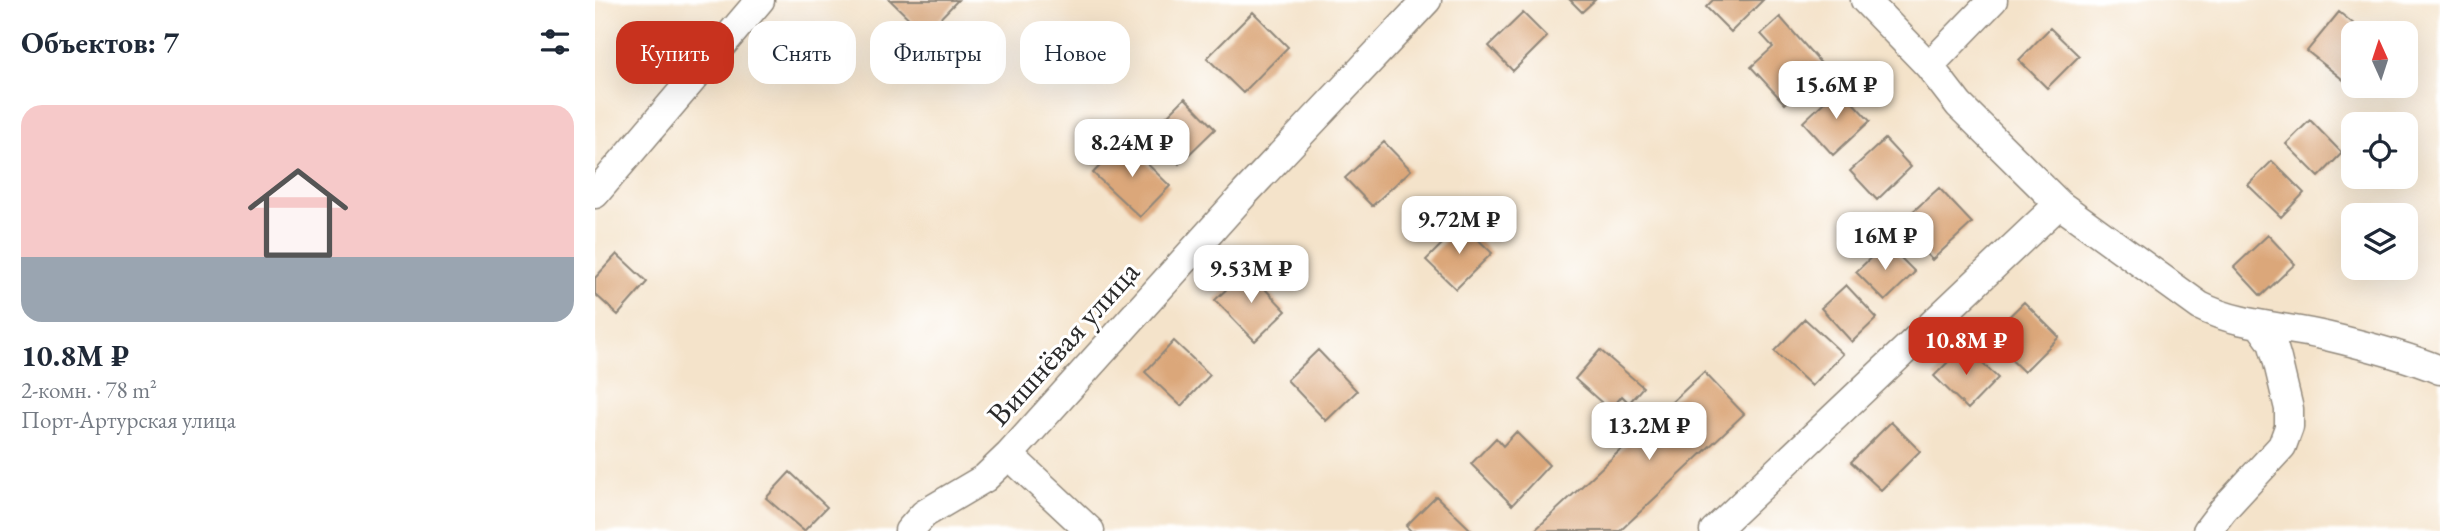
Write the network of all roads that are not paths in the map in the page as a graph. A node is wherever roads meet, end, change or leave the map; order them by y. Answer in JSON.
{"nodes":[{"id":1,"x":760,"y":0,"type":"edge"},
{"id":2,"x":1427,"y":0,"type":"edge"},
{"id":3,"x":1865,"y":0,"type":"edge"},
{"id":4,"x":1993,"y":0,"type":"edge"},
{"id":5,"x":1929,"y":66,"type":"junction"},
{"id":6,"x":595,"y":194,"type":"edge"},
{"id":7,"x":2059,"y":204,"type":"junction"},
{"id":8,"x":2259,"y":324,"type":"junction"},
{"id":9,"x":2440,"y":370,"type":"edge"},
{"id":10,"x":1009,"y":455,"type":"junction"},
{"id":11,"x":909,"y":531,"type":"edge"},
{"id":12,"x":1090,"y":531,"type":"edge"},
{"id":13,"x":1714,"y":531,"type":"edge"},
{"id":14,"x":2207,"y":531,"type":"edge"}],
"edges":[{"from":1,"to":6,"type":"street"},
{"from":2,"to":10,"type":"street","name":"Вишнёвая улица"},
{"from":3,"to":5,"type":"street"},
{"from":4,"to":5,"type":"street"},
{"from":5,"to":7,"type":"street"},
{"from":7,"to":8,"type":"street"},
{"from":7,"to":13,"type":"street"},
{"from":8,"to":9,"type":"street"},
{"from":8,"to":14,"type":"street"},
{"from":10,"to":11,"type":"street","name":"Вишнёвая улица"},
{"from":10,"to":12,"type":"street"}]}
